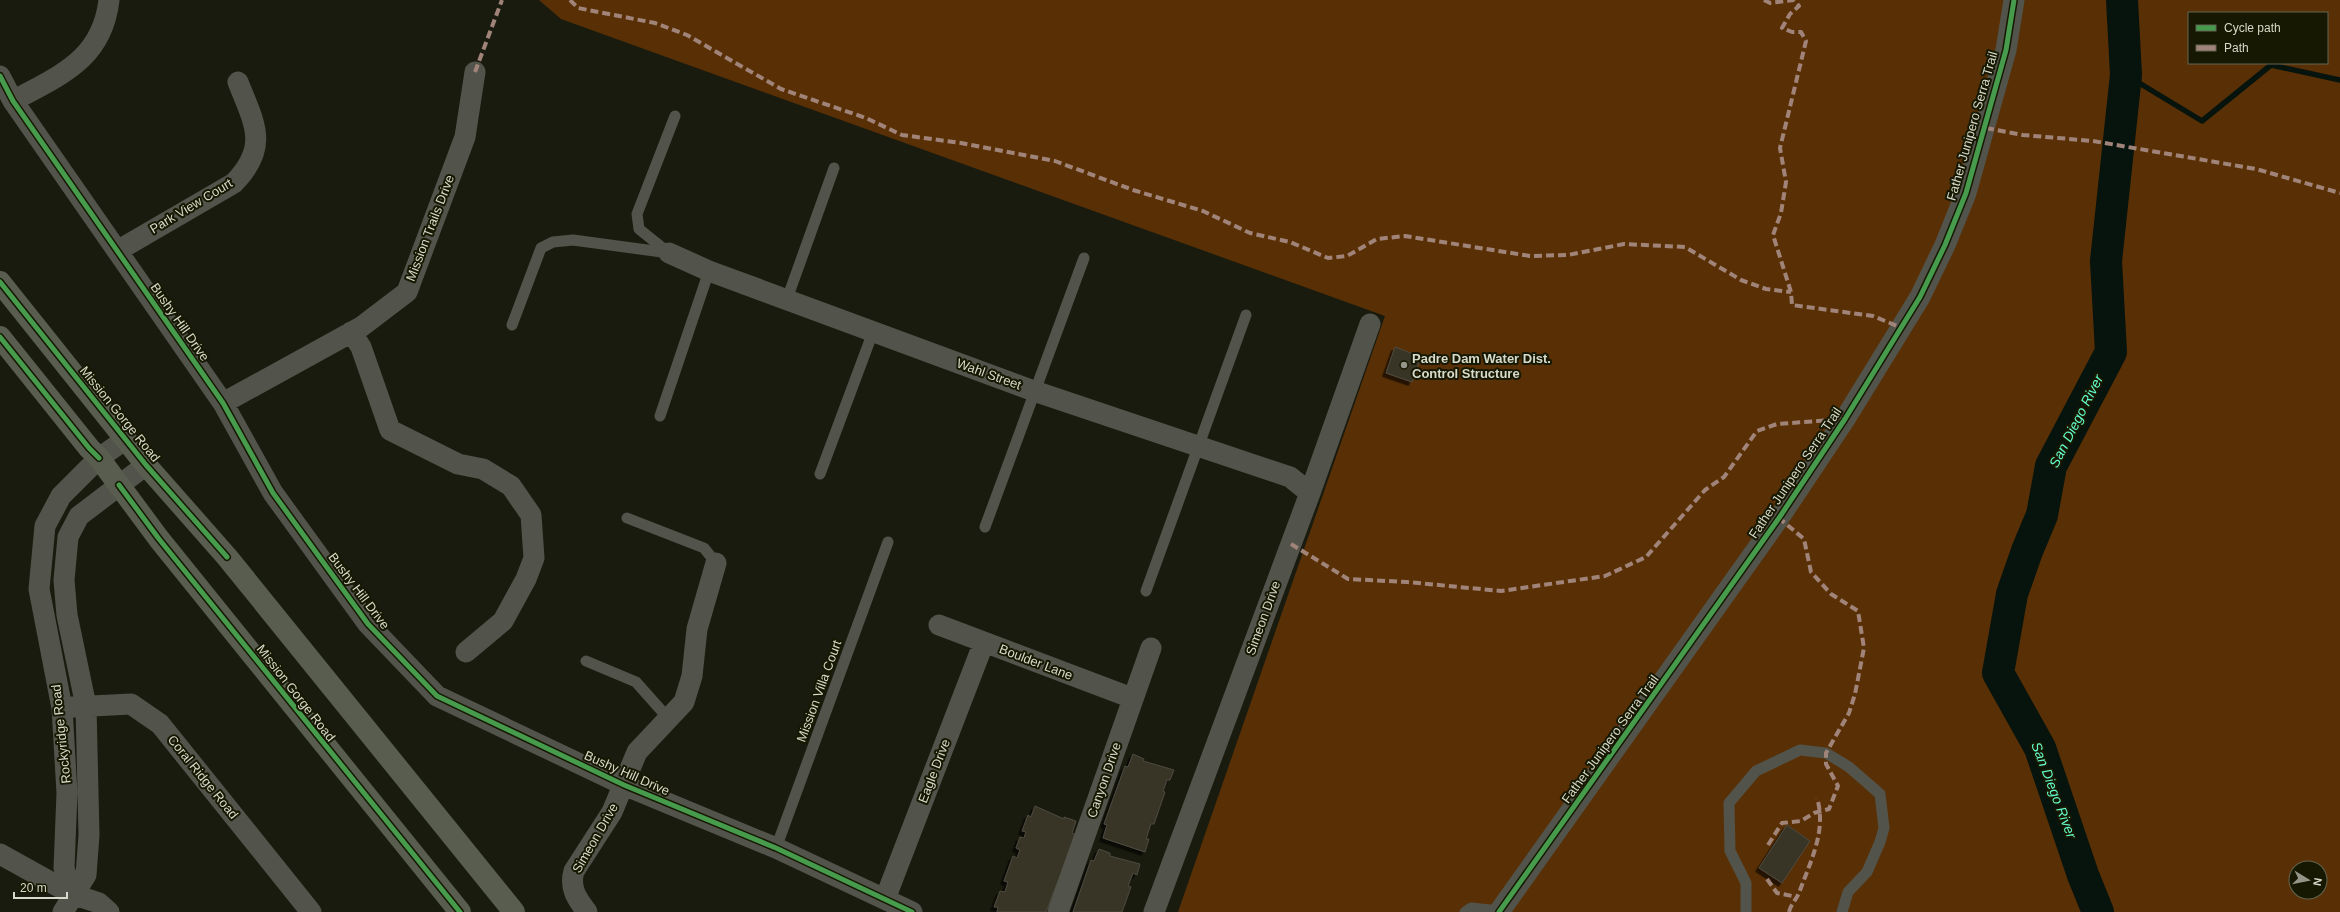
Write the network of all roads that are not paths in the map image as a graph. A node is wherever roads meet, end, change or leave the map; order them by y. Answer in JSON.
{"nodes":[{"id":1,"x":109,"y":0,"type":"edge"},
{"id":2,"x":2014,"y":0,"type":"edge"},
{"id":3,"x":475,"y":72,"type":"dead end"},
{"id":4,"x":0,"y":76,"type":"edge"},
{"id":5,"x":238,"y":82,"type":"dead end"},
{"id":6,"x":13,"y":101,"type":"junction"},
{"id":7,"x":675,"y":116,"type":"dead end"},
{"id":8,"x":834,"y":168,"type":"dead end"},
{"id":9,"x":116,"y":252,"type":"junction"},
{"id":10,"x":669,"y":253,"type":"junction"},
{"id":11,"x":1084,"y":258,"type":"dead end"},
{"id":12,"x":709,"y":271,"type":"junction"},
{"id":13,"x":0,"y":282,"type":"edge"},
{"id":14,"x":787,"y":299,"type":"junction"},
{"id":15,"x":1246,"y":315,"type":"dead end"},
{"id":16,"x":1370,"y":324,"type":"dead end"},
{"id":17,"x":512,"y":325,"type":"dead end"},
{"id":18,"x":351,"y":332,"type":"junction"},
{"id":19,"x":873,"y":332,"type":"junction"},
{"id":20,"x":0,"y":337,"type":"edge"},
{"id":21,"x":1034,"y":391,"type":"junction"},
{"id":22,"x":223,"y":403,"type":"junction"},
{"id":23,"x":660,"y":416,"type":"dead end"},
{"id":24,"x":126,"y":440,"type":"junction"},
{"id":25,"x":1198,"y":445,"type":"junction"},
{"id":26,"x":99,"y":458,"type":"junction"},
{"id":27,"x":146,"y":465,"type":"junction"},
{"id":28,"x":820,"y":474,"type":"dead end"},
{"id":29,"x":119,"y":485,"type":"junction"},
{"id":30,"x":1310,"y":493,"type":"junction"},
{"id":31,"x":627,"y":518,"type":"dead end"},
{"id":32,"x":45,"y":526,"type":"junction"},
{"id":33,"x":985,"y":527,"type":"dead end"},
{"id":34,"x":68,"y":537,"type":"junction"},
{"id":35,"x":888,"y":542,"type":"dead end"},
{"id":36,"x":716,"y":563,"type":"joint"},
{"id":37,"x":1146,"y":591,"type":"dead end"},
{"id":38,"x":939,"y":625,"type":"dead end"},
{"id":39,"x":984,"y":642,"type":"junction"},
{"id":40,"x":1151,"y":648,"type":"dead end"},
{"id":41,"x":466,"y":652,"type":"dead end"},
{"id":42,"x":586,"y":661,"type":"dead end"},
{"id":43,"x":1132,"y":698,"type":"junction"},
{"id":44,"x":86,"y":706,"type":"junction"},
{"id":45,"x":62,"y":708,"type":"junction"},
{"id":46,"x":668,"y":718,"type":"junction"},
{"id":47,"x":624,"y":785,"type":"junction"},
{"id":48,"x":776,"y":848,"type":"junction"},
{"id":49,"x":0,"y":854,"type":"edge"},
{"id":50,"x":72,"y":894,"type":"junction"},
{"id":51,"x":884,"y":899,"type":"junction"},
{"id":52,"x":63,"y":912,"type":"edge"},
{"id":53,"x":109,"y":912,"type":"edge"},
{"id":54,"x":311,"y":912,"type":"edge"},
{"id":55,"x":460,"y":912,"type":"edge"},
{"id":56,"x":514,"y":912,"type":"edge"},
{"id":57,"x":587,"y":912,"type":"edge"},
{"id":58,"x":912,"y":912,"type":"edge"},
{"id":59,"x":1058,"y":912,"type":"edge"},
{"id":60,"x":1154,"y":912,"type":"edge"},
{"id":61,"x":1464,"y":912,"type":"edge"},
{"id":62,"x":1500,"y":912,"type":"edge"},
{"id":63,"x":1746,"y":912,"type":"edge"},
{"id":64,"x":1842,"y":912,"type":"edge"}],
"edges":[{"from":1,"to":6,"type":"street"},
{"from":2,"to":62,"type":"street","name":"Father Junipero Serra Trail"},
{"from":3,"to":18,"type":"street","name":"Mission Trails Drive"},
{"from":4,"to":6,"type":"street","name":"Bushy Hill Drive"},
{"from":5,"to":9,"type":"street","name":"Park View Court"},
{"from":6,"to":9,"type":"street","name":"Bushy Hill Drive"},
{"from":7,"to":10,"type":"lane"},
{"from":8,"to":14,"type":"lane"},
{"from":9,"to":22,"type":"street","name":"Bushy Hill Drive"},
{"from":10,"to":12,"type":"street","name":"Wahl Street"},
{"from":10,"to":17,"type":"lane"},
{"from":11,"to":21,"type":"lane"},
{"from":12,"to":14,"type":"street","name":"Wahl Street"},
{"from":12,"to":23,"type":"lane"},
{"from":13,"to":24,"type":"main road","name":"Mission Gorge Road"},
{"from":14,"to":19,"type":"street","name":"Wahl Street"},
{"from":15,"to":25,"type":"lane"},
{"from":16,"to":30,"type":"street","name":"Simeon Drive"},
{"from":18,"to":22,"type":"street","name":"Mission Trails Drive"},
{"from":18,"to":41,"type":"street"},
{"from":19,"to":21,"type":"street","name":"Wahl Street"},
{"from":19,"to":28,"type":"lane"},
{"from":20,"to":26,"type":"main road","name":"Mission Gorge Road"},
{"from":21,"to":25,"type":"street","name":"Wahl Street"},
{"from":21,"to":33,"type":"lane"},
{"from":22,"to":47,"type":"street","name":"Bushy Hill Drive"},
{"from":24,"to":26,"type":"street","name":"Rockyridge Road"},
{"from":24,"to":27,"type":"main road","name":"Mission Gorge Road"},
{"from":25,"to":30,"type":"street","name":"Wahl Street"},
{"from":25,"to":37,"type":"lane"},
{"from":26,"to":29,"type":"main road","name":"Mission Gorge Road"},
{"from":26,"to":32,"type":"street","name":"Rockyridge Road"},
{"from":27,"to":29,"type":"street","name":"Rockyridge Road"},
{"from":27,"to":56,"type":"main road","name":"Mission Gorge Road"},
{"from":29,"to":34,"type":"street","name":"Rockyridge Road"},
{"from":29,"to":55,"type":"main road","name":"Mission Gorge Road"},
{"from":30,"to":60,"type":"street","name":"Simeon Drive"},
{"from":31,"to":36,"type":"lane"},
{"from":32,"to":34,"type":"street"},
{"from":32,"to":45,"type":"street","name":"Rockyridge Road"},
{"from":34,"to":44,"type":"street","name":"Rockyridge Road"},
{"from":35,"to":48,"type":"lane","name":"Mission Villa Court"},
{"from":36,"to":46,"type":"street","name":"Simeon Drive"},
{"from":38,"to":39,"type":"street","name":"Boulder Lane"},
{"from":39,"to":43,"type":"street","name":"Boulder Lane"},
{"from":39,"to":51,"type":"street","name":"Eagle Drive"},
{"from":40,"to":43,"type":"street","name":"Canyon Drive"},
{"from":42,"to":46,"type":"lane"},
{"from":43,"to":59,"type":"street","name":"Canyon Drive"},
{"from":44,"to":45,"type":"street","name":"Coral Ridge Road"},
{"from":44,"to":50,"type":"street","name":"Rockyridge Road"},
{"from":44,"to":54,"type":"street","name":"Coral Ridge Road"},
{"from":45,"to":50,"type":"street","name":"Rockyridge Road"},
{"from":46,"to":47,"type":"street","name":"Simeon Drive"},
{"from":47,"to":48,"type":"street","name":"Bushy Hill Drive"},
{"from":47,"to":57,"type":"street","name":"Simeon Drive"},
{"from":48,"to":51,"type":"street","name":"Bushy Hill Drive"},
{"from":49,"to":50,"type":"street"},
{"from":50,"to":52,"type":"street","name":"Rockyridge Road"},
{"from":50,"to":53,"type":"street"},
{"from":51,"to":58,"type":"street","name":"Bushy Hill Drive"},
{"from":61,"to":62,"type":"lane"},
{"from":63,"to":64,"type":"lane"}]}
